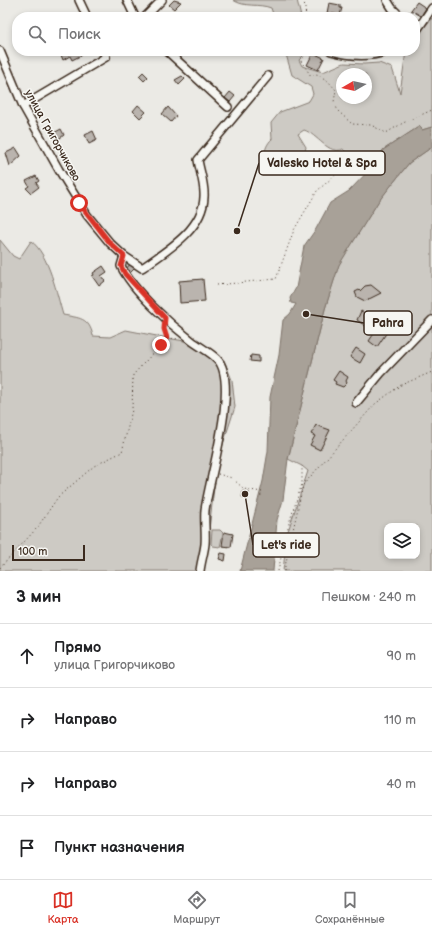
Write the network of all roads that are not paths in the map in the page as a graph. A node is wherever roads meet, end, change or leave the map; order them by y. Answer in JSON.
{"nodes":[{"id":1,"x":79,"y":0,"type":"edge"},
{"id":2,"x":127,"y":0,"type":"edge"},
{"id":3,"x":162,"y":0,"type":"edge"},
{"id":4,"x":387,"y":0,"type":"edge"},
{"id":5,"x":432,"y":8,"type":"edge"},
{"id":6,"x":85,"y":12,"type":"edge"},
{"id":7,"x":133,"y":12,"type":"edge"},
{"id":8,"x":150,"y":12,"type":"edge"},
{"id":9,"x":396,"y":12,"type":"edge"},
{"id":10,"x":420,"y":25,"type":"edge"},
{"id":11,"x":0,"y":52,"type":"edge"},
{"id":12,"x":102,"y":56,"type":"edge"},
{"id":13,"x":172,"y":56,"type":"edge"},
{"id":14,"x":268,"y":76,"type":"dead end"},
{"id":15,"x":23,"y":106,"type":"junction"},
{"id":16,"x":228,"y":108,"type":"dead end"},
{"id":17,"x":126,"y":257,"type":"junction"},
{"id":18,"x":432,"y":320,"type":"edge"},
{"id":19,"x":356,"y":403,"type":"dead end"},
{"id":20,"x":200,"y":571,"type":"edge"}],
"edges":[{"from":1,"to":6,"type":"street"},
{"from":2,"to":7,"type":"street"},
{"from":3,"to":8,"type":"street"},
{"from":4,"to":9,"type":"street"},
{"from":5,"to":10,"type":"street"},
{"from":11,"to":15,"type":"street","name":"улица Григорчиково"},
{"from":12,"to":15,"type":"street"},
{"from":13,"to":16,"type":"street"},
{"from":14,"to":17,"type":"street"},
{"from":15,"to":17,"type":"street","name":"улица Григорчиково"},
{"from":17,"to":20,"type":"street"},
{"from":18,"to":19,"type":"street"}]}
